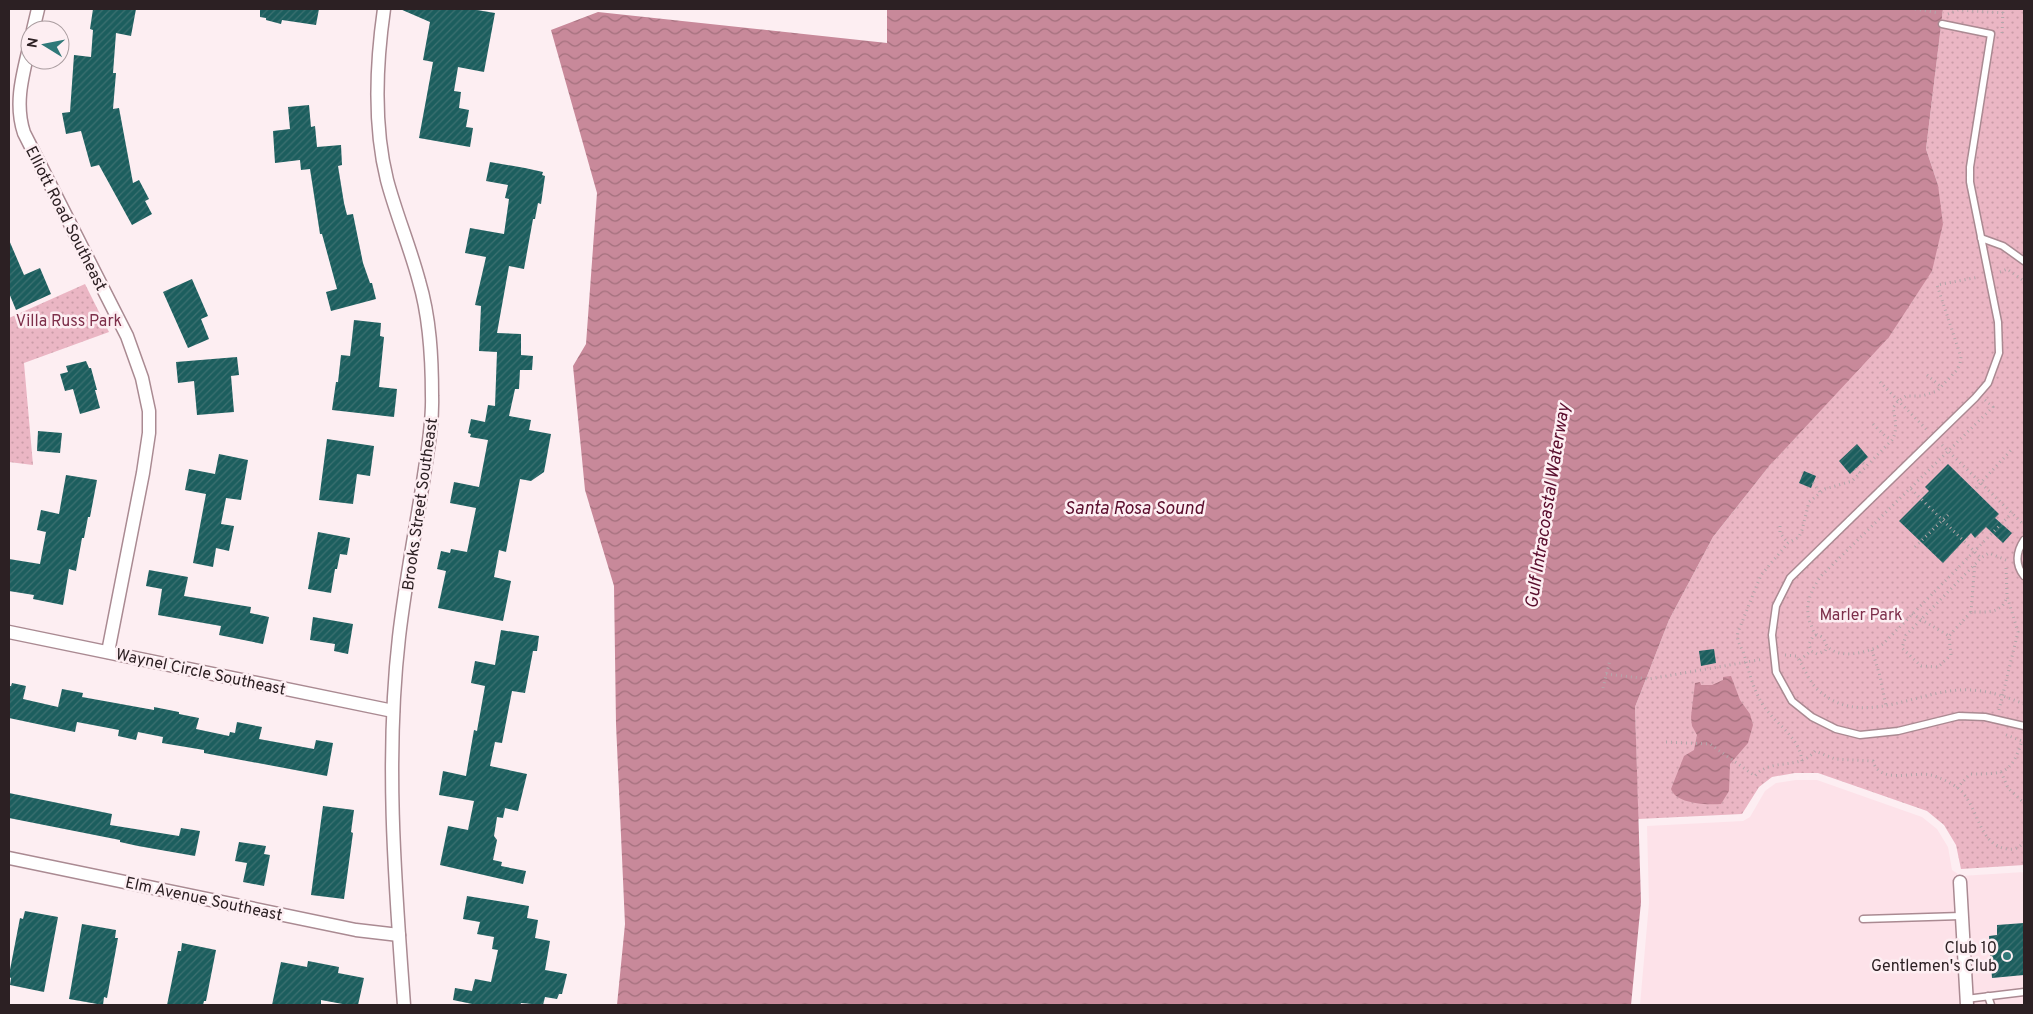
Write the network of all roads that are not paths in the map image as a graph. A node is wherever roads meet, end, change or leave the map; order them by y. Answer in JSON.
{"nodes":[{"id":1,"x":384,"y":9,"type":"edge"},
{"id":2,"x":1942,"y":24,"type":"dead end"},
{"id":3,"x":24,"y":70,"type":"edge"},
{"id":4,"x":14,"y":119,"type":"edge"},
{"id":5,"x":1981,"y":238,"type":"junction"},
{"id":6,"x":2024,"y":261,"type":"edge"},
{"id":7,"x":2024,"y":540,"type":"edge"},
{"id":8,"x":2024,"y":576,"type":"edge"},
{"id":9,"x":9,"y":632,"type":"edge"},
{"id":10,"x":108,"y":652,"type":"junction"},
{"id":11,"x":393,"y":711,"type":"junction"},
{"id":12,"x":2024,"y":726,"type":"edge"},
{"id":13,"x":9,"y":858,"type":"edge"},
{"id":14,"x":1960,"y":882,"type":"dead end"},
{"id":15,"x":1961,"y":916,"type":"junction"},
{"id":16,"x":1863,"y":919,"type":"dead end"},
{"id":17,"x":399,"y":935,"type":"junction"},
{"id":18,"x":2024,"y":992,"type":"edge"},
{"id":19,"x":1988,"y":996,"type":"junction"},
{"id":20,"x":1966,"y":1002,"type":"edge"},
{"id":21,"x":404,"y":1005,"type":"edge"},
{"id":22,"x":1991,"y":1005,"type":"edge"}],
"edges":[{"from":1,"to":11,"type":"street","name":"Brooks Street Southeast"},
{"from":2,"to":5,"type":"lane"},
{"from":3,"to":4,"type":"street","name":"Elliott Road Southeast"},
{"from":4,"to":10,"type":"street","name":"Elliott Road Southeast"},
{"from":5,"to":6,"type":"lane"},
{"from":5,"to":12,"type":"lane"},
{"from":7,"to":8,"type":"lane"},
{"from":9,"to":10,"type":"street","name":"Waynel Circle Southeast"},
{"from":10,"to":11,"type":"street","name":"Waynel Circle Southeast"},
{"from":11,"to":17,"type":"street","name":"Brooks Street Southeast"},
{"from":13,"to":17,"type":"street","name":"Elm Avenue Southeast"},
{"from":14,"to":15,"type":"street"},
{"from":15,"to":16,"type":"lane"},
{"from":15,"to":20,"type":"street"},
{"from":17,"to":21,"type":"street","name":"Brooks Street Southeast"},
{"from":18,"to":19,"type":"lane"},
{"from":19,"to":20,"type":"lane"},
{"from":19,"to":22,"type":"lane"}]}
